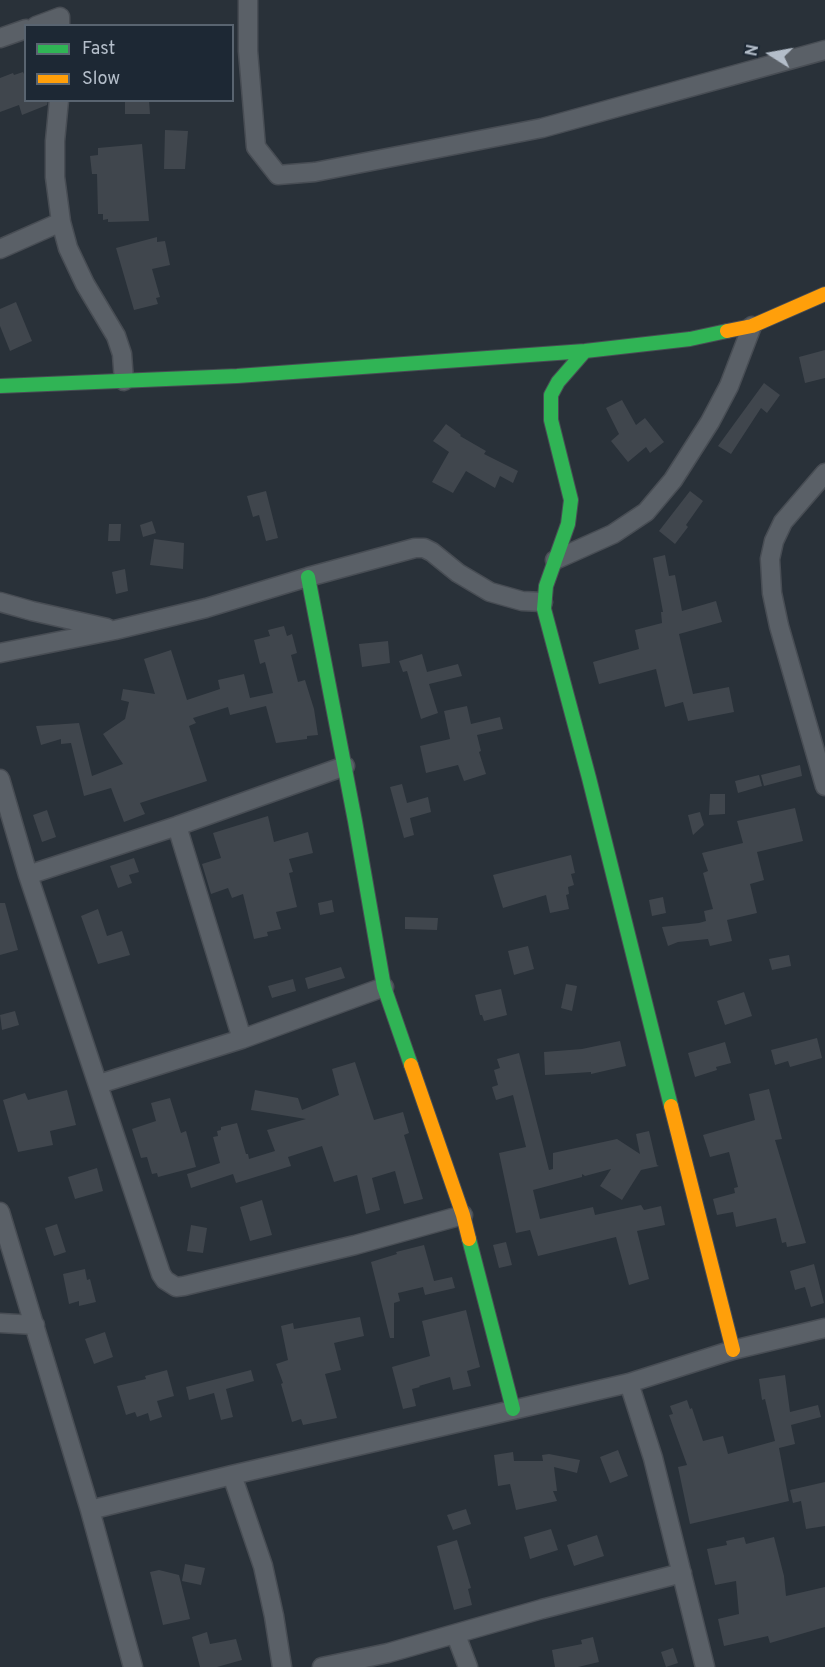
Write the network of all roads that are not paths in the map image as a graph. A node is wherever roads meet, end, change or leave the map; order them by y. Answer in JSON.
{"nodes":[{"id":1,"x":248,"y":0,"type":"edge"},
{"id":2,"x":60,"y":14,"type":"edge"},
{"id":3,"x":40,"y":24,"type":"edge"},
{"id":4,"x":24,"y":30,"type":"edge"},
{"id":5,"x":0,"y":38,"type":"edge"},
{"id":6,"x":825,"y":50,"type":"edge"},
{"id":7,"x":59,"y":102,"type":"edge"},
{"id":8,"x":61,"y":222,"type":"junction"},
{"id":9,"x":0,"y":249,"type":"edge"},
{"id":10,"x":825,"y":294,"type":"edge"},
{"id":11,"x":752,"y":326,"type":"junction"},
{"id":12,"x":585,"y":351,"type":"junction"},
{"id":13,"x":124,"y":381,"type":"junction"},
{"id":14,"x":0,"y":386,"type":"edge"},
{"id":15,"x":825,"y":473,"type":"edge"},
{"id":16,"x":555,"y":560,"type":"junction"},
{"id":17,"x":308,"y":577,"type":"junction"},
{"id":18,"x":0,"y":602,"type":"edge"},
{"id":19,"x":543,"y":602,"type":"junction"},
{"id":20,"x":115,"y":630,"type":"junction"},
{"id":21,"x":0,"y":653,"type":"edge"},
{"id":22,"x":345,"y":766,"type":"junction"},
{"id":23,"x":0,"y":779,"type":"edge"},
{"id":24,"x":825,"y":786,"type":"edge"},
{"id":25,"x":177,"y":826,"type":"junction"},
{"id":26,"x":28,"y":875,"type":"junction"},
{"id":27,"x":384,"y":987,"type":"junction"},
{"id":28,"x":242,"y":1038,"type":"junction"},
{"id":29,"x":99,"y":1084,"type":"junction"},
{"id":30,"x":0,"y":1212,"type":"edge"},
{"id":31,"x":463,"y":1215,"type":"junction"},
{"id":32,"x":0,"y":1323,"type":"edge"},
{"id":33,"x":35,"y":1325,"type":"junction"},
{"id":34,"x":825,"y":1328,"type":"edge"},
{"id":35,"x":733,"y":1350,"type":"junction"},
{"id":36,"x":629,"y":1383,"type":"junction"},
{"id":37,"x":513,"y":1409,"type":"junction"},
{"id":38,"x":232,"y":1475,"type":"junction"},
{"id":39,"x":90,"y":1510,"type":"junction"},
{"id":40,"x":682,"y":1573,"type":"junction"},
{"id":41,"x":456,"y":1635,"type":"junction"},
{"id":42,"x":133,"y":1667,"type":"edge"},
{"id":43,"x":282,"y":1667,"type":"edge"},
{"id":44,"x":322,"y":1667,"type":"edge"},
{"id":45,"x":468,"y":1667,"type":"edge"},
{"id":46,"x":705,"y":1667,"type":"edge"}],
"edges":[{"from":1,"to":6,"type":"street"},
{"from":2,"to":3,"type":"street"},
{"from":4,"to":5,"type":"street"},
{"from":7,"to":8,"type":"street"},
{"from":8,"to":9,"type":"street"},
{"from":8,"to":13,"type":"street"},
{"from":10,"to":11,"type":"street"},
{"from":11,"to":12,"type":"street"},
{"from":11,"to":16,"type":"street"},
{"from":12,"to":13,"type":"street"},
{"from":12,"to":16,"type":"street"},
{"from":13,"to":14,"type":"street"},
{"from":15,"to":24,"type":"street"},
{"from":16,"to":19,"type":"street"},
{"from":17,"to":19,"type":"street"},
{"from":17,"to":20,"type":"street"},
{"from":17,"to":22,"type":"street"},
{"from":18,"to":20,"type":"street"},
{"from":19,"to":35,"type":"street"},
{"from":20,"to":21,"type":"street"},
{"from":22,"to":25,"type":"street"},
{"from":22,"to":27,"type":"street"},
{"from":23,"to":26,"type":"street"},
{"from":25,"to":26,"type":"street"},
{"from":25,"to":28,"type":"street"},
{"from":26,"to":29,"type":"street"},
{"from":27,"to":28,"type":"street"},
{"from":27,"to":31,"type":"street"},
{"from":28,"to":29,"type":"street"},
{"from":29,"to":31,"type":"street"},
{"from":30,"to":33,"type":"street"},
{"from":31,"to":37,"type":"street"},
{"from":32,"to":33,"type":"street"},
{"from":33,"to":39,"type":"street"},
{"from":34,"to":35,"type":"street"},
{"from":35,"to":36,"type":"street"},
{"from":36,"to":37,"type":"street"},
{"from":36,"to":40,"type":"street"},
{"from":37,"to":38,"type":"street"},
{"from":38,"to":39,"type":"street"},
{"from":38,"to":43,"type":"street"},
{"from":39,"to":42,"type":"street"},
{"from":40,"to":41,"type":"street"},
{"from":40,"to":46,"type":"street"},
{"from":41,"to":44,"type":"street"},
{"from":41,"to":45,"type":"street"}]}
